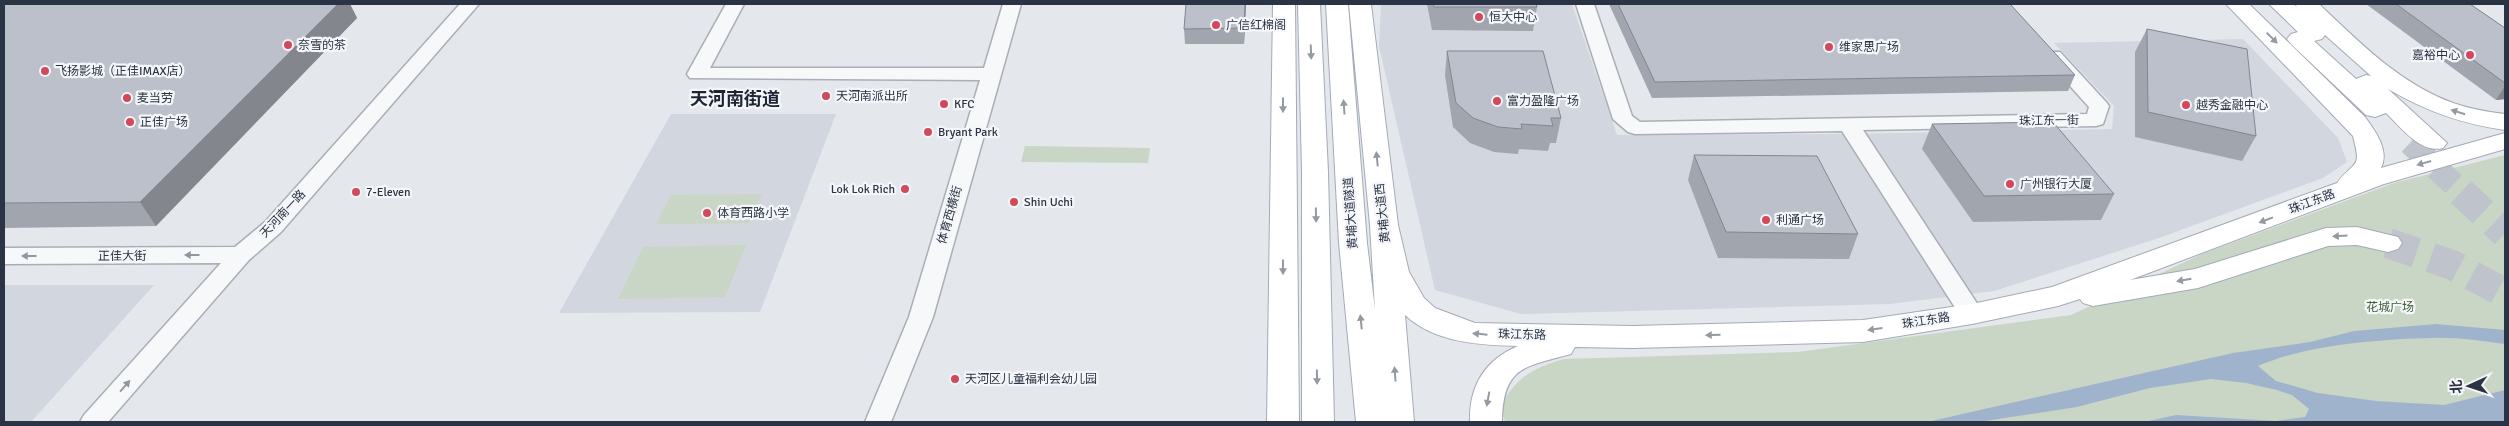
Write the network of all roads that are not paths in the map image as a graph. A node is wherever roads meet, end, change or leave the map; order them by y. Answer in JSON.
{"nodes":[{"id":1,"x":455,"y":4,"type":"edge"},
{"id":2,"x":470,"y":4,"type":"edge"},
{"id":3,"x":735,"y":4,"type":"edge"},
{"id":4,"x":1012,"y":4,"type":"edge"},
{"id":5,"x":1284,"y":4,"type":"edge"},
{"id":6,"x":1310,"y":4,"type":"edge"},
{"id":7,"x":1337,"y":4,"type":"edge"},
{"id":8,"x":1360,"y":4,"type":"edge"},
{"id":9,"x":1585,"y":4,"type":"edge"},
{"id":10,"x":2237,"y":4,"type":"edge"},
{"id":11,"x":2261,"y":4,"type":"edge"},
{"id":12,"x":2280,"y":4,"type":"edge"},
{"id":13,"x":2306,"y":4,"type":"edge"},
{"id":14,"x":2042,"y":44,"type":"edge"},
{"id":15,"x":991,"y":74,"type":"junction"},
{"id":16,"x":2505,"y":122,"type":"edge"},
{"id":17,"x":1849,"y":125,"type":"junction"},
{"id":18,"x":2505,"y":141,"type":"edge"},
{"id":19,"x":2410,"y":143,"type":"tunnel mouth"},
{"id":20,"x":2434,"y":143,"type":"tunnel mouth"},
{"id":21,"x":2344,"y":189,"type":"junction"},
{"id":22,"x":1384,"y":224,"type":"junction"},
{"id":23,"x":2388,"y":243,"type":"tunnel mouth"},
{"id":24,"x":241,"y":255,"type":"junction"},
{"id":25,"x":4,"y":256,"type":"edge"},
{"id":26,"x":1972,"y":314,"type":"junction"},
{"id":27,"x":1633,"y":337,"type":"junction"},
{"id":28,"x":93,"y":422,"type":"edge"},
{"id":29,"x":878,"y":422,"type":"edge"},
{"id":30,"x":1283,"y":422,"type":"edge"},
{"id":31,"x":1318,"y":422,"type":"edge"},
{"id":32,"x":1372,"y":422,"type":"edge"},
{"id":33,"x":1398,"y":422,"type":"edge"},
{"id":34,"x":1486,"y":422,"type":"edge"}],
"edges":[{"from":1,"to":24,"type":"street"},
{"from":2,"to":24,"type":"street","name":"天河南一路"},
{"from":3,"to":15,"type":"street"},
{"from":4,"to":15,"type":"street","name":"体育西横街"},
{"from":5,"to":30,"type":"main road","one_way":true},
{"from":6,"to":31,"type":"main road","one_way":true},
{"from":32,"to":7,"type":"main road","name":"黄埔大道隧道","one_way":true},
{"from":22,"to":8,"type":"main road","name":"黄埔大道西","one_way":true},
{"from":9,"to":17,"type":"street"},
{"from":10,"to":21,"type":"main road","one_way":true},
{"from":11,"to":19,"type":"main road"},
{"from":12,"to":20,"type":"main road"},
{"from":16,"to":13,"type":"main road","one_way":true},
{"from":14,"to":17,"type":"street","name":"珠江东一街"},
{"from":15,"to":29,"type":"street","name":"体育西横街"},
{"from":17,"to":26,"type":"street"},
{"from":18,"to":21,"type":"main road","name":"珠江东路","one_way":true},
{"from":21,"to":26,"type":"main road","name":"珠江东路","one_way":true},
{"from":27,"to":22,"type":"main road","name":"珠江东路","one_way":true},
{"from":33,"to":22,"type":"main road","name":"黄埔大道西","one_way":true},
{"from":23,"to":26,"type":"main road","one_way":true},
{"from":24,"to":25,"type":"street","name":"正佳大街","one_way":true},
{"from":28,"to":24,"type":"street","name":"天河南一路","one_way":true},
{"from":26,"to":27,"type":"main road","name":"珠江东路","one_way":true},
{"from":27,"to":34,"type":"main road","one_way":true}]}
